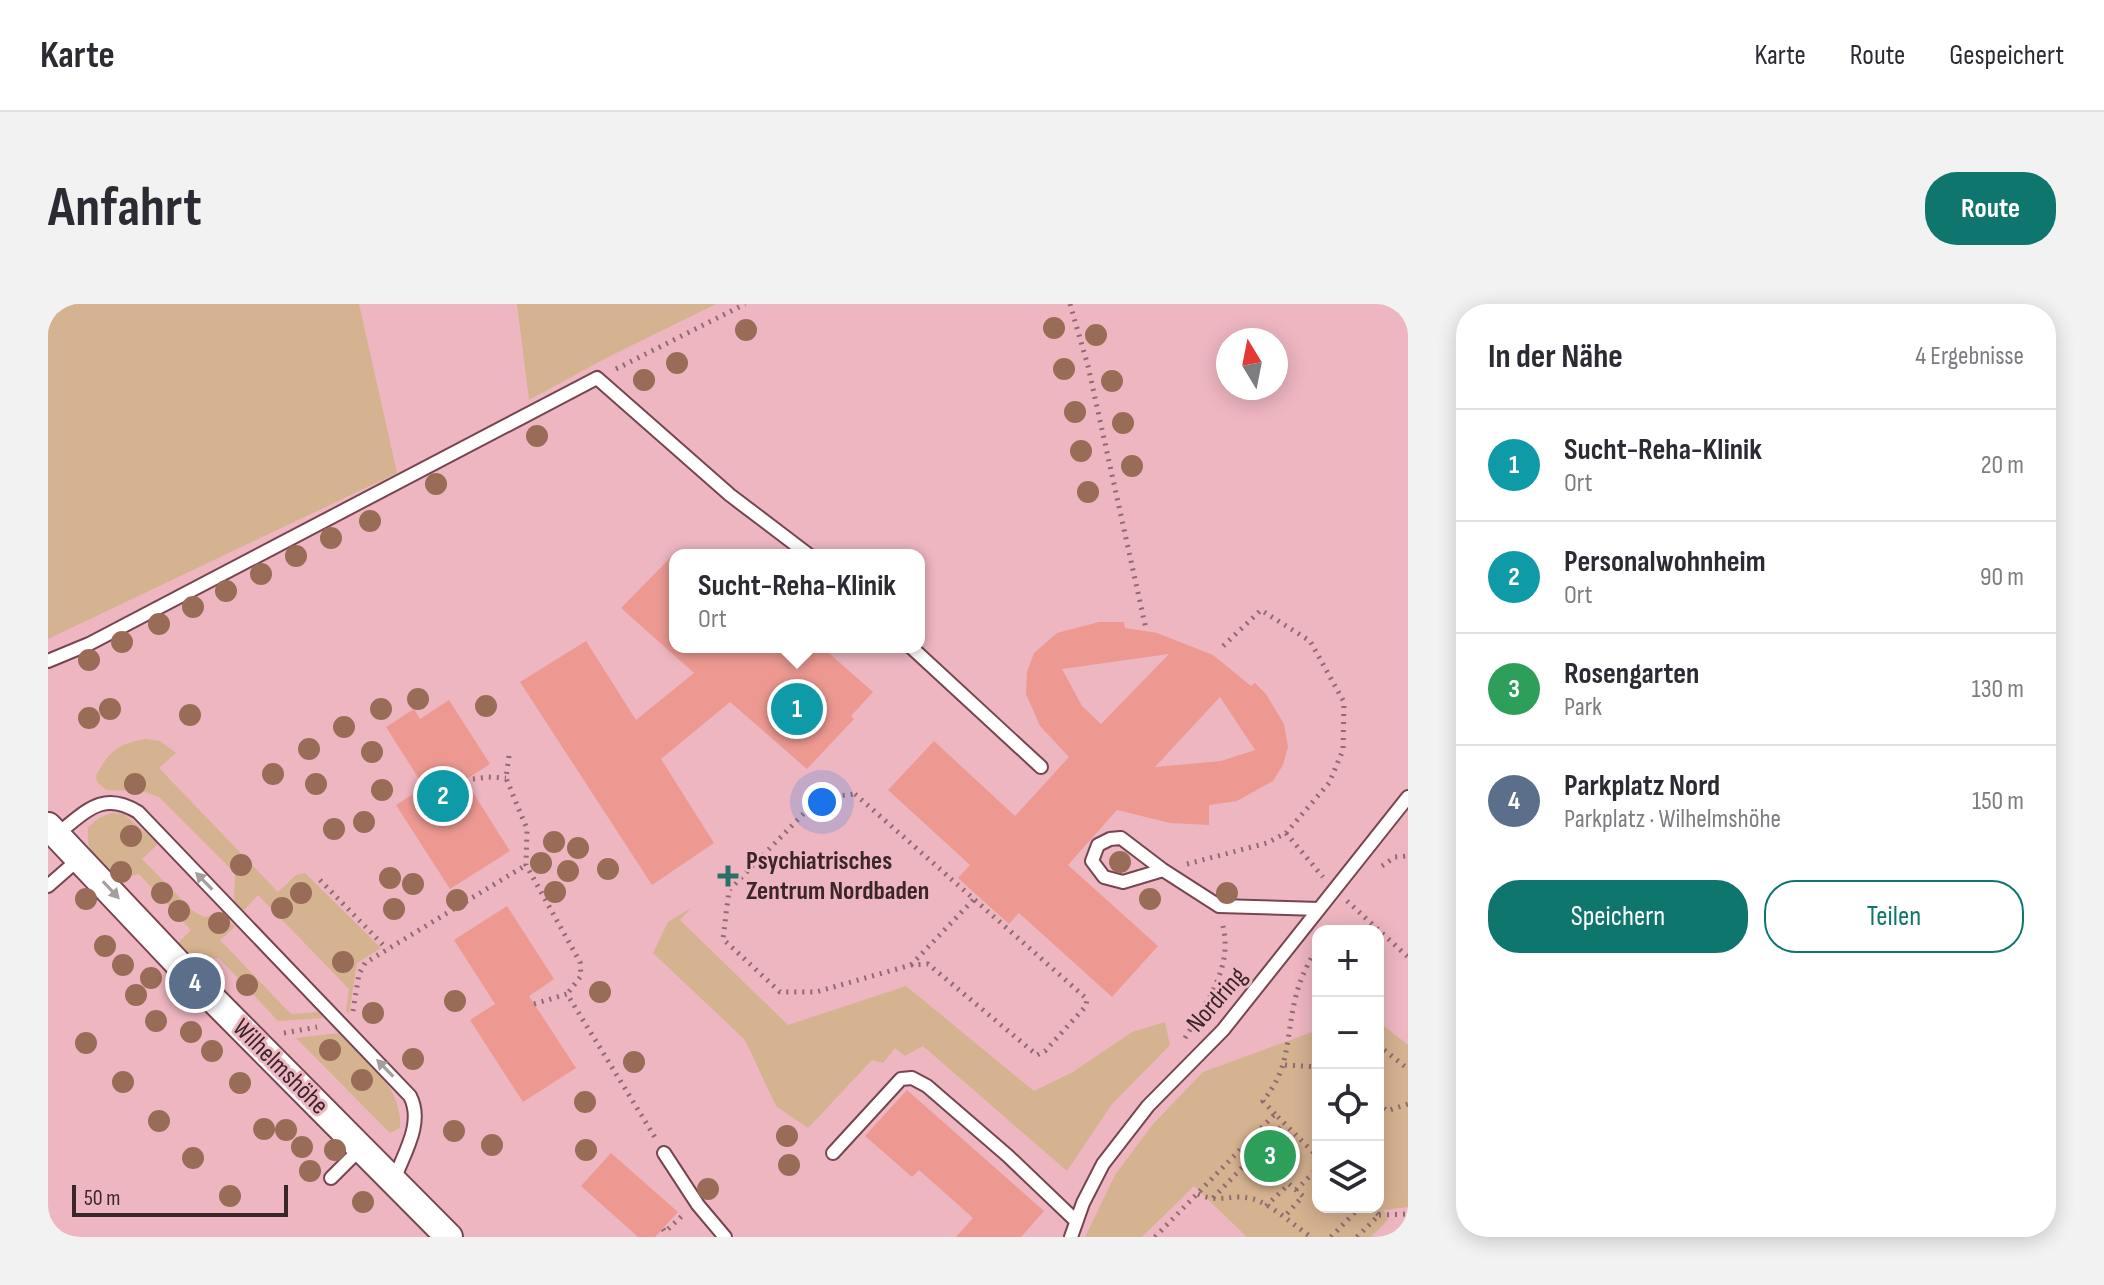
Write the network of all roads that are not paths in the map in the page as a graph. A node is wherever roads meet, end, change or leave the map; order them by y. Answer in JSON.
{"nodes":[{"id":1,"x":801,"y":549,"type":"edge"},
{"id":2,"x":918,"y":653,"type":"edge"},
{"id":3,"x":48,"y":661,"type":"edge"},
{"id":4,"x":1041,"y":767,"type":"dead end"},
{"id":5,"x":1408,"y":797,"type":"edge"},
{"id":6,"x":52,"y":830,"type":"edge"},
{"id":7,"x":80,"y":858,"type":"junction"},
{"id":8,"x":1163,"y":870,"type":"junction"},
{"id":9,"x":48,"y":886,"type":"edge"},
{"id":10,"x":1319,"y":909,"type":"junction"},
{"id":11,"x":360,"y":1149,"type":"junction"},
{"id":12,"x":664,"y":1153,"type":"road end"},
{"id":13,"x":833,"y":1153,"type":"dead end"},
{"id":14,"x":331,"y":1178,"type":"dead end"},
{"id":15,"x":394,"y":1180,"type":"junction"},
{"id":16,"x":1076,"y":1221,"type":"junction"},
{"id":17,"x":449,"y":1237,"type":"edge"},
{"id":18,"x":725,"y":1237,"type":"edge"},
{"id":19,"x":1071,"y":1237,"type":"edge"}],
"edges":[{"from":1,"to":3,"type":"lane"},
{"from":2,"to":4,"type":"lane"},
{"from":5,"to":10,"type":"lane","name":"Nordring"},
{"from":6,"to":7,"type":"street","name":"Wilhelmshöhe"},
{"from":15,"to":6,"type":"lane","one_way":true},
{"from":7,"to":9,"type":"lane"},
{"from":7,"to":11,"type":"street","name":"Wilhelmshöhe","one_way":true},
{"from":8,"to":8,"type":"lane"},
{"from":8,"to":10,"type":"lane"},
{"from":10,"to":16,"type":"lane","name":"Nordring"},
{"from":11,"to":14,"type":"lane"},
{"from":11,"to":15,"type":"street","name":"Wilhelmshöhe"},
{"from":12,"to":18,"type":"lane"},
{"from":13,"to":16,"type":"lane"},
{"from":15,"to":17,"type":"street","name":"Wilhelmshöhe"},
{"from":16,"to":19,"type":"lane","name":"Nordring"}]}
